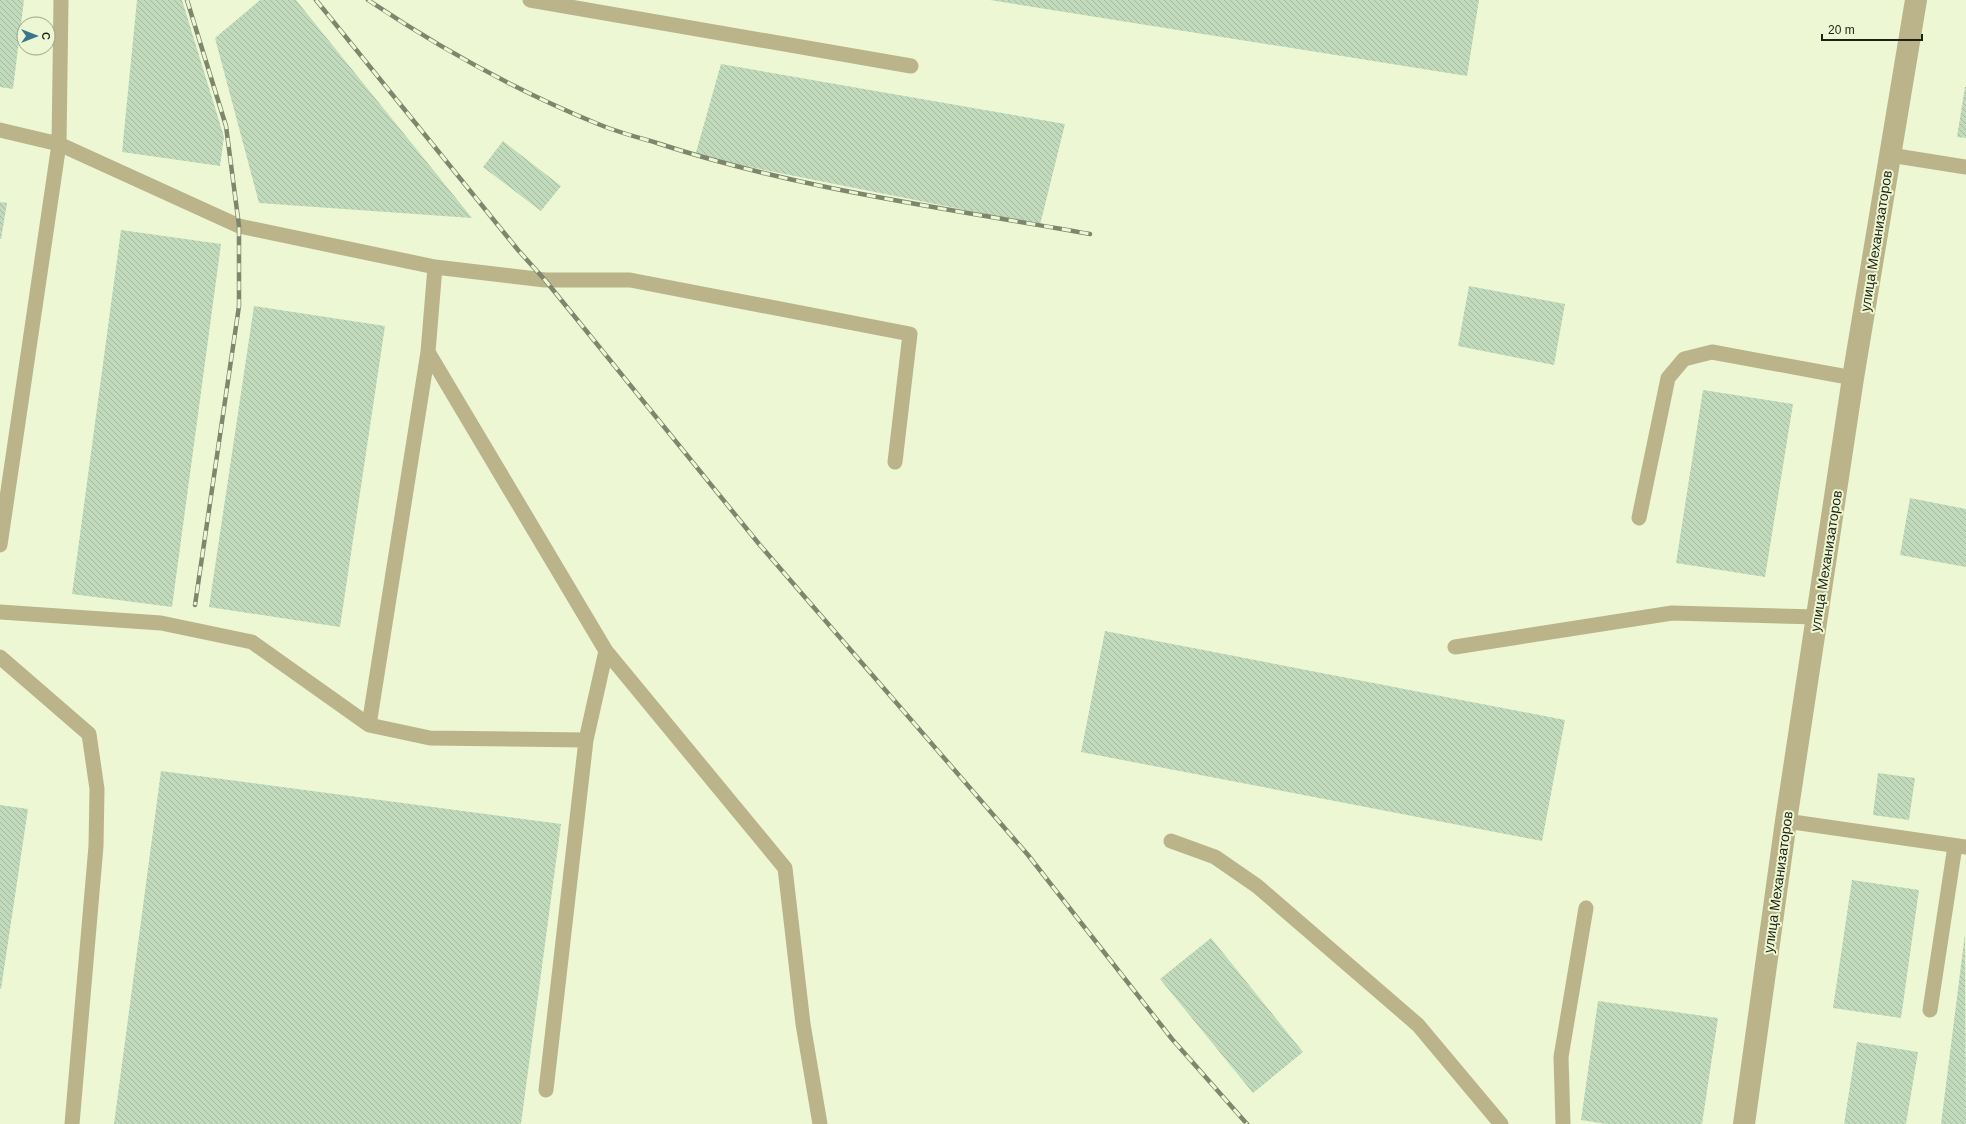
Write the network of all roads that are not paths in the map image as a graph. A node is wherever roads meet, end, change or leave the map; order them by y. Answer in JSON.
{"nodes":[{"id":1,"x":61,"y":0,"type":"edge"},
{"id":2,"x":530,"y":0,"type":"edge"},
{"id":3,"x":1916,"y":0,"type":"edge"},
{"id":4,"x":911,"y":66,"type":"dead end"},
{"id":5,"x":0,"y":130,"type":"edge"},
{"id":6,"x":59,"y":144,"type":"junction"},
{"id":7,"x":1890,"y":155,"type":"junction"},
{"id":8,"x":1966,"y":167,"type":"edge"},
{"id":9,"x":435,"y":267,"type":"junction"},
{"id":10,"x":428,"y":352,"type":"junction"},
{"id":11,"x":1853,"y":378,"type":"junction"},
{"id":12,"x":895,"y":462,"type":"dead end"},
{"id":13,"x":1639,"y":518,"type":"dead end"},
{"id":14,"x":0,"y":545,"type":"edge"},
{"id":15,"x":0,"y":612,"type":"edge"},
{"id":16,"x":1818,"y":618,"type":"junction"},
{"id":17,"x":1455,"y":647,"type":"dead end"},
{"id":18,"x":606,"y":651,"type":"junction"},
{"id":19,"x":0,"y":657,"type":"edge"},
{"id":20,"x":369,"y":725,"type":"junction"},
{"id":21,"x":586,"y":740,"type":"junction"},
{"id":22,"x":1786,"y":821,"type":"junction"},
{"id":23,"x":1171,"y":841,"type":"dead end"},
{"id":24,"x":1960,"y":847,"type":"edge"},
{"id":25,"x":1586,"y":908,"type":"dead end"},
{"id":26,"x":1930,"y":1010,"type":"dead end"},
{"id":27,"x":546,"y":1090,"type":"dead end"},
{"id":28,"x":72,"y":1124,"type":"edge"},
{"id":29,"x":820,"y":1124,"type":"edge"},
{"id":30,"x":1501,"y":1124,"type":"edge"},
{"id":31,"x":1563,"y":1124,"type":"edge"},
{"id":32,"x":1744,"y":1124,"type":"edge"}],
"edges":[{"from":1,"to":6,"type":"lane"},
{"from":2,"to":4,"type":"lane"},
{"from":3,"to":7,"type":"street","name":"улица Механизаторов"},
{"from":5,"to":6,"type":"lane"},
{"from":6,"to":9,"type":"lane"},
{"from":6,"to":14,"type":"lane"},
{"from":7,"to":8,"type":"lane"},
{"from":7,"to":11,"type":"street","name":"улица Механизаторов"},
{"from":9,"to":10,"type":"lane"},
{"from":9,"to":12,"type":"lane"},
{"from":10,"to":18,"type":"lane"},
{"from":10,"to":20,"type":"lane"},
{"from":11,"to":13,"type":"lane"},
{"from":11,"to":16,"type":"street","name":"улица Механизаторов"},
{"from":15,"to":20,"type":"lane"},
{"from":16,"to":17,"type":"lane"},
{"from":16,"to":22,"type":"street","name":"улица Механизаторов"},
{"from":18,"to":21,"type":"lane"},
{"from":18,"to":29,"type":"lane"},
{"from":19,"to":28,"type":"lane"},
{"from":20,"to":21,"type":"lane"},
{"from":21,"to":27,"type":"lane"},
{"from":22,"to":24,"type":"lane"},
{"from":22,"to":32,"type":"street","name":"улица Механизаторов"},
{"from":23,"to":30,"type":"lane"},
{"from":24,"to":26,"type":"lane"},
{"from":25,"to":31,"type":"lane"}]}
